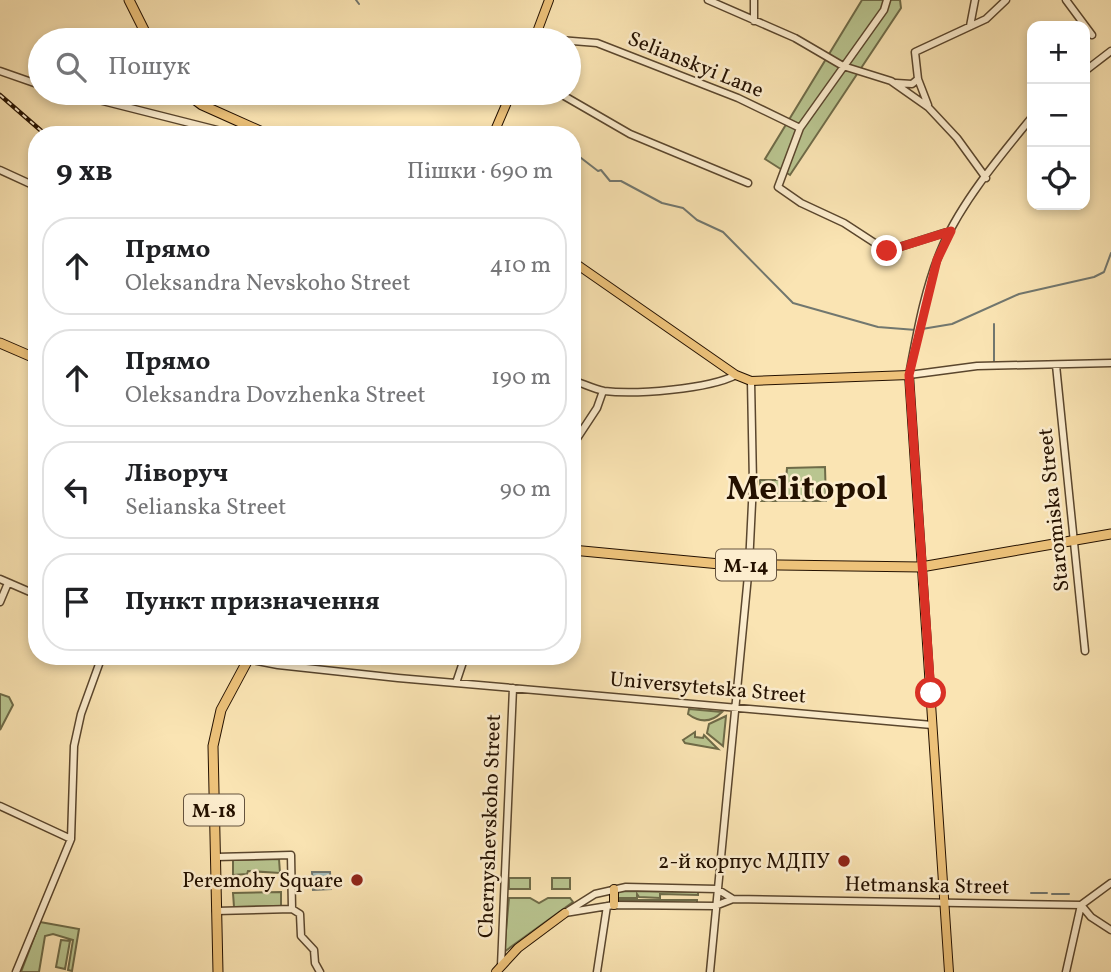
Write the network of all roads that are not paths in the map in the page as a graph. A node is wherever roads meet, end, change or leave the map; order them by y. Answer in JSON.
{"nodes":[{"id":1,"x":129,"y":0,"type":"edge"},
{"id":2,"x":549,"y":0,"type":"edge"},
{"id":3,"x":708,"y":0,"type":"edge"},
{"id":4,"x":754,"y":0,"type":"edge"},
{"id":5,"x":887,"y":0,"type":"edge"},
{"id":6,"x":975,"y":0,"type":"edge"},
{"id":7,"x":1006,"y":0,"type":"edge"},
{"id":8,"x":1066,"y":0,"type":"edge"},
{"id":9,"x":754,"y":21,"type":"junction"},
{"id":10,"x":970,"y":26,"type":"junction"},
{"id":11,"x":143,"y":28,"type":"edge"},
{"id":12,"x":538,"y":28,"type":"edge"},
{"id":13,"x":1092,"y":35,"type":"dead end"},
{"id":14,"x":581,"y":42,"type":"edge"},
{"id":15,"x":1111,"y":51,"type":"edge"},
{"id":16,"x":843,"y":66,"type":"junction"},
{"id":17,"x":1090,"y":67,"type":"edge"},
{"id":18,"x":0,"y":71,"type":"edge"},
{"id":19,"x":918,"y":79,"type":"junction"},
{"id":20,"x":28,"y":81,"type":"edge"},
{"id":21,"x":891,"y":81,"type":"junction"},
{"id":22,"x":118,"y":105,"type":"edge"},
{"id":23,"x":201,"y":105,"type":"edge"},
{"id":24,"x":506,"y":105,"type":"edge"},
{"id":25,"x":579,"y":105,"type":"edge"},
{"id":26,"x":928,"y":107,"type":"junction"},
{"id":27,"x":1027,"y":124,"type":"edge"},
{"id":28,"x":201,"y":126,"type":"edge"},
{"id":29,"x":248,"y":126,"type":"edge"},
{"id":30,"x":497,"y":126,"type":"edge"},
{"id":31,"x":800,"y":128,"type":"junction"},
{"id":32,"x":0,"y":170,"type":"edge"},
{"id":33,"x":986,"y":178,"type":"junction"},
{"id":34,"x":28,"y":183,"type":"edge"},
{"id":35,"x":748,"y":183,"type":"dead end"},
{"id":36,"x":951,"y":231,"type":"junction"},
{"id":37,"x":581,"y":267,"type":"edge"},
{"id":38,"x":0,"y":343,"type":"edge"},
{"id":39,"x":28,"y":355,"type":"edge"},
{"id":40,"x":1111,"y":363,"type":"edge"},
{"id":41,"x":1056,"y":365,"type":"junction"},
{"id":42,"x":736,"y":375,"type":"junction"},
{"id":43,"x":909,"y":375,"type":"junction"},
{"id":44,"x":751,"y":381,"type":"junction"},
{"id":45,"x":581,"y":383,"type":"edge"},
{"id":46,"x":603,"y":391,"type":"junction"},
{"id":47,"x":581,"y":432,"type":"edge"},
{"id":48,"x":1111,"y":534,"type":"edge"},
{"id":49,"x":1073,"y":541,"type":"junction"},
{"id":50,"x":581,"y":551,"type":"edge"},
{"id":51,"x":749,"y":565,"type":"junction"},
{"id":52,"x":921,"y":567,"type":"junction"},
{"id":53,"x":0,"y":579,"type":"edge"},
{"id":54,"x":8,"y":583,"type":"junction"},
{"id":55,"x":28,"y":591,"type":"edge"},
{"id":56,"x":0,"y":603,"type":"edge"},
{"id":57,"x":1084,"y":651,"type":"dead end"},
{"id":58,"x":99,"y":665,"type":"edge"},
{"id":59,"x":245,"y":665,"type":"edge"},
{"id":60,"x":307,"y":665,"type":"edge"},
{"id":61,"x":462,"y":665,"type":"edge"},
{"id":62,"x":456,"y":683,"type":"junction"},
{"id":63,"x":513,"y":688,"type":"junction"},
{"id":64,"x":734,"y":707,"type":"junction"},
{"id":65,"x":932,"y":725,"type":"junction"},
{"id":66,"x":0,"y":806,"type":"edge"},
{"id":67,"x":71,"y":839,"type":"junction"},
{"id":68,"x":216,"y":857,"type":"junction"},
{"id":69,"x":1111,"y":883,"type":"edge"},
{"id":70,"x":614,"y":888,"type":"junction"},
{"id":71,"x":717,"y":890,"type":"junction"},
{"id":72,"x":733,"y":899,"type":"junction"},
{"id":73,"x":943,"y":902,"type":"junction"},
{"id":74,"x":1081,"y":905,"type":"junction"},
{"id":75,"x":611,"y":906,"type":"junction"},
{"id":76,"x":716,"y":906,"type":"junction"},
{"id":77,"x":292,"y":909,"type":"junction"},
{"id":78,"x":216,"y":911,"type":"junction"},
{"id":79,"x":565,"y":913,"type":"junction"},
{"id":80,"x":1111,"y":930,"type":"edge"},
{"id":81,"x":499,"y":969,"type":"edge"},
{"id":82,"x":16,"y":972,"type":"edge"},
{"id":83,"x":218,"y":972,"type":"edge"},
{"id":84,"x":320,"y":972,"type":"edge"},
{"id":85,"x":597,"y":972,"type":"edge"},
{"id":86,"x":710,"y":972,"type":"edge"},
{"id":87,"x":949,"y":972,"type":"edge"},
{"id":88,"x":1066,"y":972,"type":"edge"}],
"edges":[{"from":1,"to":11,"type":"highway"},
{"from":2,"to":12,"type":"main road"},
{"from":3,"to":9,"type":"street"},
{"from":4,"to":9,"type":"street"},
{"from":5,"to":16,"type":"street"},
{"from":6,"to":10,"type":"street"},
{"from":7,"to":10,"type":"street"},
{"from":8,"to":13,"type":"street"},
{"from":9,"to":16,"type":"street"},
{"from":10,"to":19,"type":"street"},
{"from":14,"to":31,"type":"street","name":"Selianskyi Lane"},
{"from":15,"to":17,"type":"street"},
{"from":16,"to":21,"type":"street"},
{"from":16,"to":31,"type":"street"},
{"from":18,"to":20,"type":"street"},
{"from":19,"to":21,"type":"street"},
{"from":19,"to":26,"type":"street"},
{"from":21,"to":26,"type":"street"},
{"from":22,"to":28,"type":"street"},
{"from":23,"to":29,"type":"highway"},
{"from":24,"to":30,"type":"main road"},
{"from":25,"to":35,"type":"street"},
{"from":26,"to":33,"type":"street"},
{"from":27,"to":33,"type":"street"},
{"from":31,"to":36,"type":"street"},
{"from":32,"to":34,"type":"street"},
{"from":33,"to":36,"type":"street"},
{"from":36,"to":43,"type":"street"},
{"from":37,"to":42,"type":"main road"},
{"from":38,"to":39,"type":"highway"},
{"from":40,"to":41,"type":"street"},
{"from":41,"to":43,"type":"street"},
{"from":41,"to":49,"type":"street","name":"Staromiska Street"},
{"from":42,"to":44,"type":"main road"},
{"from":42,"to":46,"type":"street"},
{"from":43,"to":44,"type":"main road"},
{"from":43,"to":52,"type":"main road"},
{"from":44,"to":51,"type":"street"},
{"from":45,"to":46,"type":"street"},
{"from":46,"to":47,"type":"street"},
{"from":48,"to":49,"type":"highway","number":"М-14"},
{"from":49,"to":52,"type":"highway","number":"М-14"},
{"from":49,"to":57,"type":"street","name":"Staromiska Street"},
{"from":50,"to":51,"type":"highway","number":"М-14"},
{"from":51,"to":52,"type":"highway","number":"М-14"},
{"from":51,"to":64,"type":"street"},
{"from":52,"to":65,"type":"main road"},
{"from":53,"to":54,"type":"street"},
{"from":54,"to":55,"type":"street"},
{"from":54,"to":56,"type":"street"},
{"from":58,"to":67,"type":"street"},
{"from":59,"to":68,"type":"highway","number":"М-18"},
{"from":60,"to":62,"type":"street","name":"Universytetska Street"},
{"from":61,"to":62,"type":"street"},
{"from":62,"to":63,"type":"street","name":"Universytetska Street"},
{"from":63,"to":64,"type":"street","name":"Universytetska Street"},
{"from":63,"to":81,"type":"street","name":"Chernyshevskoho Street"},
{"from":64,"to":65,"type":"street","name":"Universytetska Street"},
{"from":64,"to":71,"type":"street"},
{"from":65,"to":73,"type":"main road"},
{"from":66,"to":67,"type":"street"},
{"from":67,"to":82,"type":"street"},
{"from":68,"to":77,"type":"street"},
{"from":68,"to":78,"type":"highway","number":"М-18"},
{"from":69,"to":74,"type":"street"},
{"from":70,"to":71,"type":"street","name":"Hetmanska Street"},
{"from":70,"to":75,"type":"main road"},
{"from":70,"to":79,"type":"street","name":"Hetmanska Street"},
{"from":71,"to":72,"type":"street","name":"Hetmanska Street"},
{"from":71,"to":76,"type":"street"},
{"from":72,"to":73,"type":"street","name":"Hetmanska Street"},
{"from":72,"to":76,"type":"street","name":"Hetmanska Street"},
{"from":73,"to":74,"type":"street","name":"Hetmanska Street"},
{"from":73,"to":87,"type":"main road"},
{"from":74,"to":80,"type":"street"},
{"from":74,"to":88,"type":"street"},
{"from":75,"to":76,"type":"street","name":"Hetmanska Street"},
{"from":75,"to":79,"type":"street","name":"Hetmanska Street"},
{"from":75,"to":85,"type":"street"},
{"from":76,"to":86,"type":"street"},
{"from":77,"to":78,"type":"street"},
{"from":77,"to":84,"type":"street"},
{"from":78,"to":83,"type":"highway","number":"М-18"},
{"from":79,"to":81,"type":"main road"}]}
